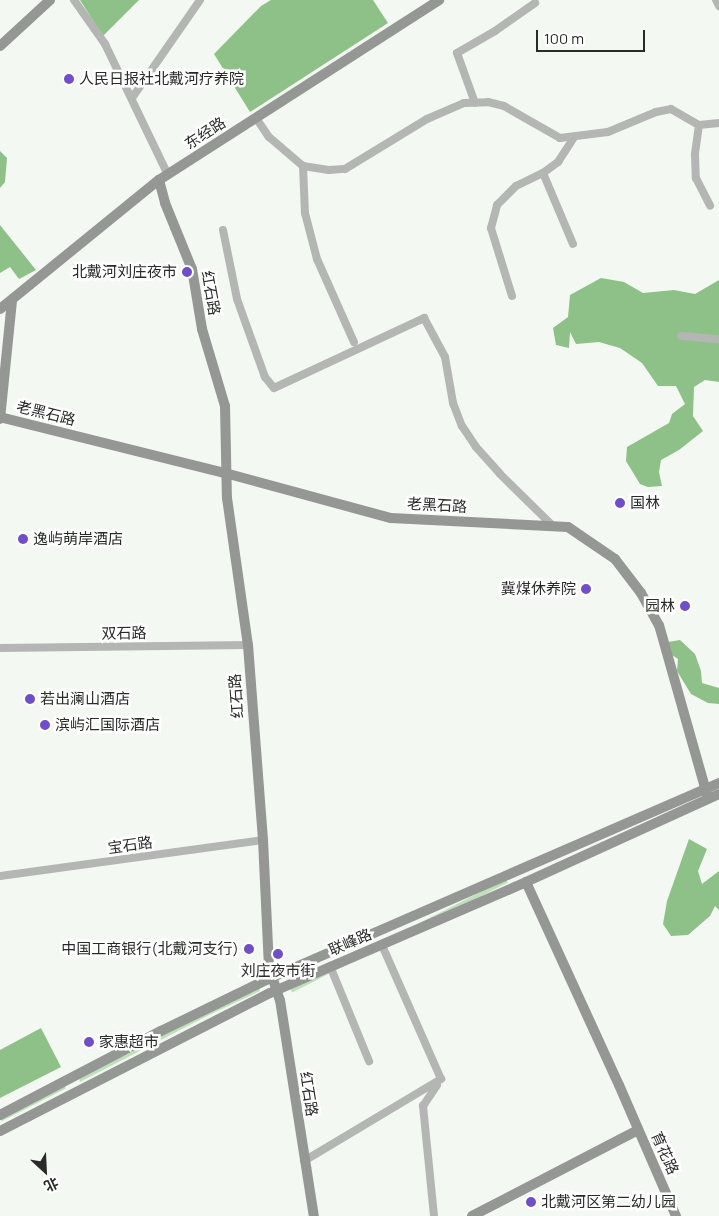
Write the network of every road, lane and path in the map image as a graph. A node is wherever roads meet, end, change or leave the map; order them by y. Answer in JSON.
{"nodes":[{"id":1,"x":50,"y":0,"type":"edge"},
{"id":2,"x":74,"y":0,"type":"edge"},
{"id":3,"x":200,"y":0,"type":"edge"},
{"id":4,"x":716,"y":0,"type":"edge"},
{"id":5,"x":435,"y":1,"type":"edge"},
{"id":6,"x":535,"y":3,"type":"dead end"},
{"id":7,"x":719,"y":6,"type":"edge"},
{"id":8,"x":0,"y":46,"type":"edge"},
{"id":9,"x":132,"y":98,"type":"junction"},
{"id":10,"x":475,"y":103,"type":"junction"},
{"id":11,"x":256,"y":118,"type":"junction"},
{"id":12,"x":719,"y":123,"type":"edge"},
{"id":13,"x":699,"y":125,"type":"junction"},
{"id":14,"x":574,"y":137,"type":"junction"},
{"id":15,"x":303,"y":166,"type":"junction"},
{"id":16,"x":543,"y":173,"type":"junction"},
{"id":17,"x":164,"y":177,"type":"junction"},
{"id":18,"x":710,"y":206,"type":"dead end"},
{"id":19,"x":222,"y":230,"type":"dead end"},
{"id":20,"x":573,"y":244,"type":"dead end"},
{"id":21,"x":512,"y":296,"type":"dead end"},
{"id":22,"x":12,"y":300,"type":"junction"},
{"id":23,"x":0,"y":309,"type":"edge"},
{"id":24,"x":681,"y":336,"type":"dead end"},
{"id":25,"x":719,"y":339,"type":"edge"},
{"id":26,"x":354,"y":342,"type":"dead end"},
{"id":27,"x":0,"y":418,"type":"edge"},
{"id":28,"x":225,"y":473,"type":"junction"},
{"id":29,"x":553,"y":526,"type":"junction"},
{"id":30,"x":248,"y":644,"type":"junction"},
{"id":31,"x":0,"y":648,"type":"edge"},
{"id":32,"x":719,"y":783,"type":"edge"},
{"id":33,"x":706,"y":793,"type":"junction"},
{"id":34,"x":719,"y":794,"type":"edge"},
{"id":35,"x":263,"y":840,"type":"junction"},
{"id":36,"x":521,"y":870,"type":"junction"},
{"id":37,"x":0,"y":876,"type":"edge"},
{"id":38,"x":526,"y":882,"type":"junction"},
{"id":39,"x":382,"y":945,"type":"junction"},
{"id":40,"x":330,"y":966,"type":"junction"},
{"id":41,"x":272,"y":977,"type":"junction"},
{"id":42,"x":277,"y":990,"type":"junction"},
{"id":43,"x":369,"y":1061,"type":"dead end"},
{"id":44,"x":441,"y":1080,"type":"junction"},
{"id":45,"x":0,"y":1115,"type":"edge"},
{"id":46,"x":638,"y":1130,"type":"junction"},
{"id":47,"x":0,"y":1131,"type":"edge"},
{"id":48,"x":304,"y":1161,"type":"junction"},
{"id":49,"x":314,"y":1216,"type":"edge"},
{"id":50,"x":434,"y":1216,"type":"edge"},
{"id":51,"x":472,"y":1216,"type":"edge"},
{"id":52,"x":676,"y":1216,"type":"edge"}],
"edges":[{"from":1,"to":8,"type":"main road"},
{"from":2,"to":9,"type":"street"},
{"from":3,"to":9,"type":"street"},
{"from":4,"to":7,"type":"street"},
{"from":5,"to":11,"type":"main road","name":"东经路"},
{"from":6,"to":10,"type":"street"},
{"from":9,"to":17,"type":"street"},
{"from":10,"to":14,"type":"street"},
{"from":10,"to":15,"type":"street"},
{"from":11,"to":15,"type":"street"},
{"from":11,"to":17,"type":"main road","name":"东经路"},
{"from":12,"to":13,"type":"street"},
{"from":13,"to":14,"type":"street"},
{"from":13,"to":18,"type":"street"},
{"from":14,"to":16,"type":"street"},
{"from":15,"to":26,"type":"street"},
{"from":16,"to":20,"type":"street"},
{"from":16,"to":21,"type":"street"},
{"from":17,"to":22,"type":"main road","name":"东经路"},
{"from":17,"to":28,"type":"main road","name":"红石路"},
{"from":19,"to":29,"type":"street"},
{"from":22,"to":23,"type":"main road","name":"东经路"},
{"from":22,"to":27,"type":"main road"},
{"from":24,"to":25,"type":"street"},
{"from":27,"to":28,"type":"main road","name":"老黑石路"},
{"from":28,"to":29,"type":"main road","name":"老黑石路"},
{"from":28,"to":30,"type":"main road","name":"红石路"},
{"from":29,"to":33,"type":"main road","name":"老黑石路"},
{"from":30,"to":31,"type":"street","name":"双石路"},
{"from":30,"to":35,"type":"main road","name":"红石路"},
{"from":32,"to":33,"type":"main road","name":"联峰路"},
{"from":33,"to":34,"type":"main road","name":"联峰路"},
{"from":33,"to":36,"type":"main road","name":"联峰路"},
{"from":33,"to":38,"type":"main road","name":"联峰路"},
{"from":35,"to":37,"type":"street","name":"宝石路"},
{"from":35,"to":41,"type":"main road","name":"红石路"},
{"from":36,"to":38,"type":"street"},
{"from":36,"to":41,"type":"main road","name":"联峰路"},
{"from":38,"to":39,"type":"main road","name":"联峰路"},
{"from":38,"to":46,"type":"main road","name":"育花路"},
{"from":39,"to":40,"type":"main road","name":"联峰路"},
{"from":39,"to":44,"type":"street"},
{"from":40,"to":42,"type":"main road","name":"联峰路"},
{"from":40,"to":43,"type":"street"},
{"from":41,"to":42,"type":"main road","name":"红石路"},
{"from":41,"to":45,"type":"main road","name":"联峰路"},
{"from":42,"to":47,"type":"main road","name":"联峰路"},
{"from":42,"to":48,"type":"main road","name":"红石路"},
{"from":44,"to":48,"type":"street"},
{"from":44,"to":50,"type":"street"},
{"from":46,"to":51,"type":"main road"},
{"from":46,"to":52,"type":"main road","name":"育花路"},
{"from":48,"to":49,"type":"main road","name":"红石路"}]}
